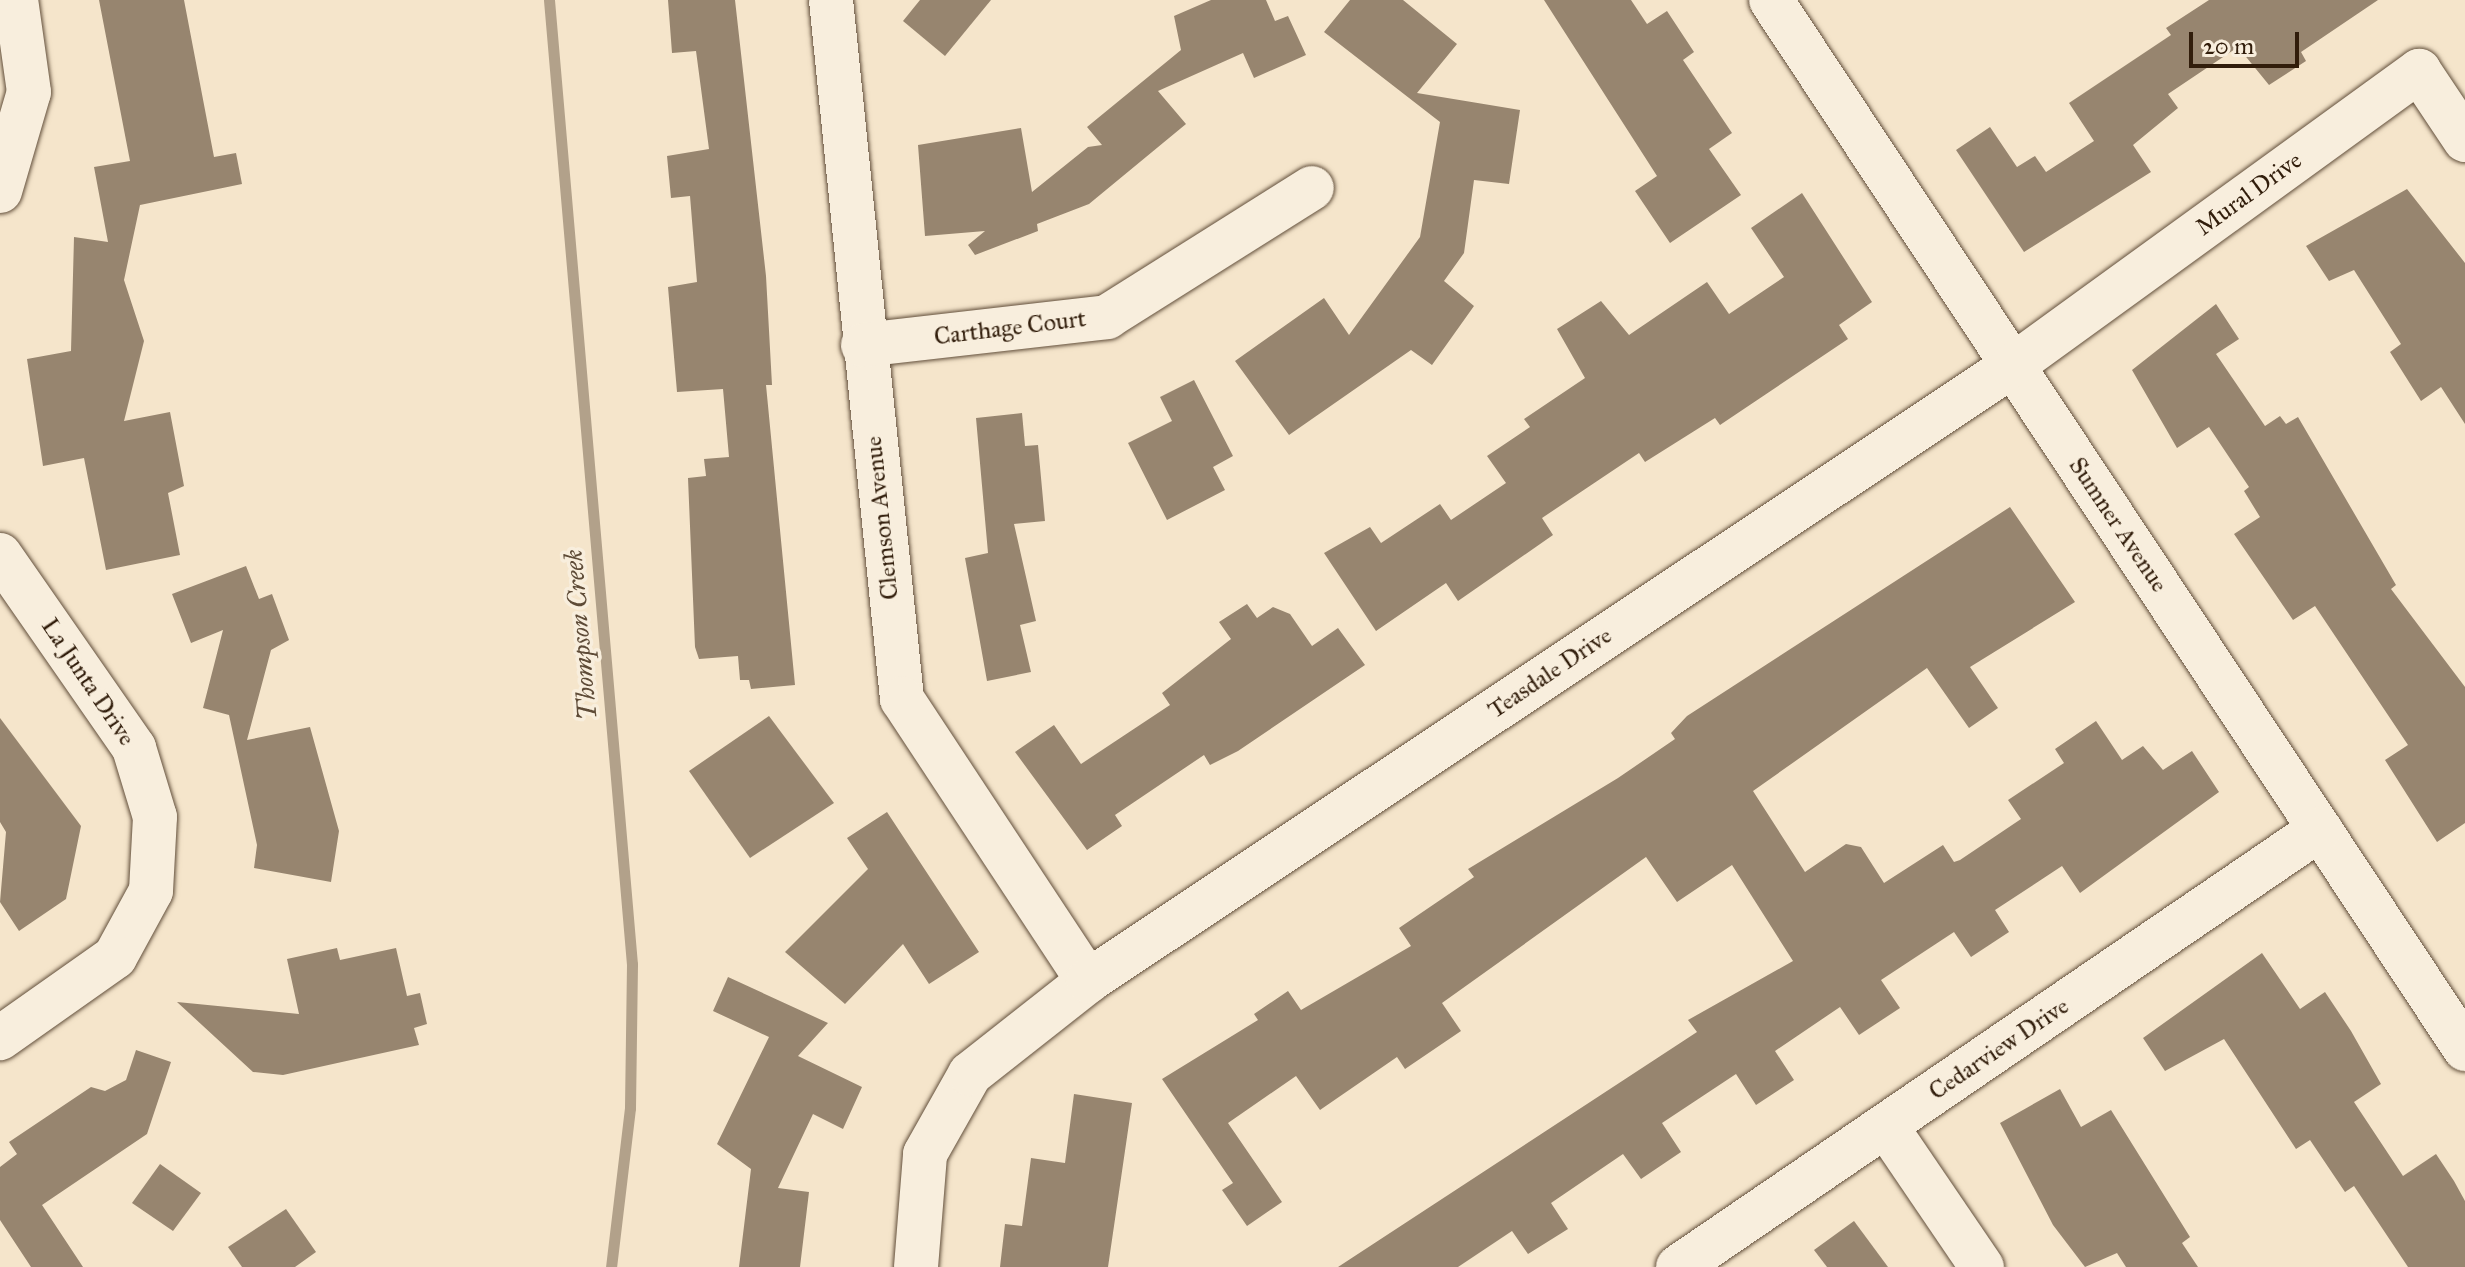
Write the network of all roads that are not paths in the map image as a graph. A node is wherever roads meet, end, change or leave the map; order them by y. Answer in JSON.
{"nodes":[{"id":1,"x":16,"y":0,"type":"edge"},
{"id":2,"x":831,"y":0,"type":"edge"},
{"id":3,"x":1771,"y":0,"type":"edge"},
{"id":4,"x":2465,"y":140,"type":"edge"},
{"id":5,"x":1312,"y":188,"type":"dead end"},
{"id":6,"x":0,"y":191,"type":"edge"},
{"id":7,"x":863,"y":345,"type":"junction"},
{"id":8,"x":2012,"y":366,"type":"junction"},
{"id":9,"x":0,"y":555,"type":"edge"},
{"id":10,"x":2320,"y":829,"type":"junction"},
{"id":11,"x":1088,"y":981,"type":"junction"},
{"id":12,"x":0,"y":1038,"type":"edge"},
{"id":13,"x":2465,"y":1049,"type":"edge"},
{"id":14,"x":1886,"y":1126,"type":"junction"},
{"id":15,"x":916,"y":1267,"type":"edge"},
{"id":16,"x":1678,"y":1267,"type":"edge"},
{"id":17,"x":1982,"y":1267,"type":"edge"}],
"edges":[{"from":1,"to":6,"type":"street"},
{"from":2,"to":7,"type":"street","name":"Clemson Avenue"},
{"from":3,"to":8,"type":"street","name":"Sumner Avenue"},
{"from":4,"to":8,"type":"street","name":"Mural Drive"},
{"from":5,"to":7,"type":"street","name":"Carthage Court"},
{"from":7,"to":11,"type":"street","name":"Clemson Avenue"},
{"from":8,"to":10,"type":"street","name":"Sumner Avenue"},
{"from":8,"to":11,"type":"street","name":"Teasdale Drive"},
{"from":9,"to":12,"type":"street","name":"La Junta Drive"},
{"from":10,"to":13,"type":"street","name":"Sumner Avenue"},
{"from":10,"to":14,"type":"street","name":"Cedarview Drive"},
{"from":11,"to":15,"type":"street","name":"Teasdale Drive"},
{"from":14,"to":16,"type":"street","name":"Cedarview Drive"},
{"from":14,"to":17,"type":"street"}]}
